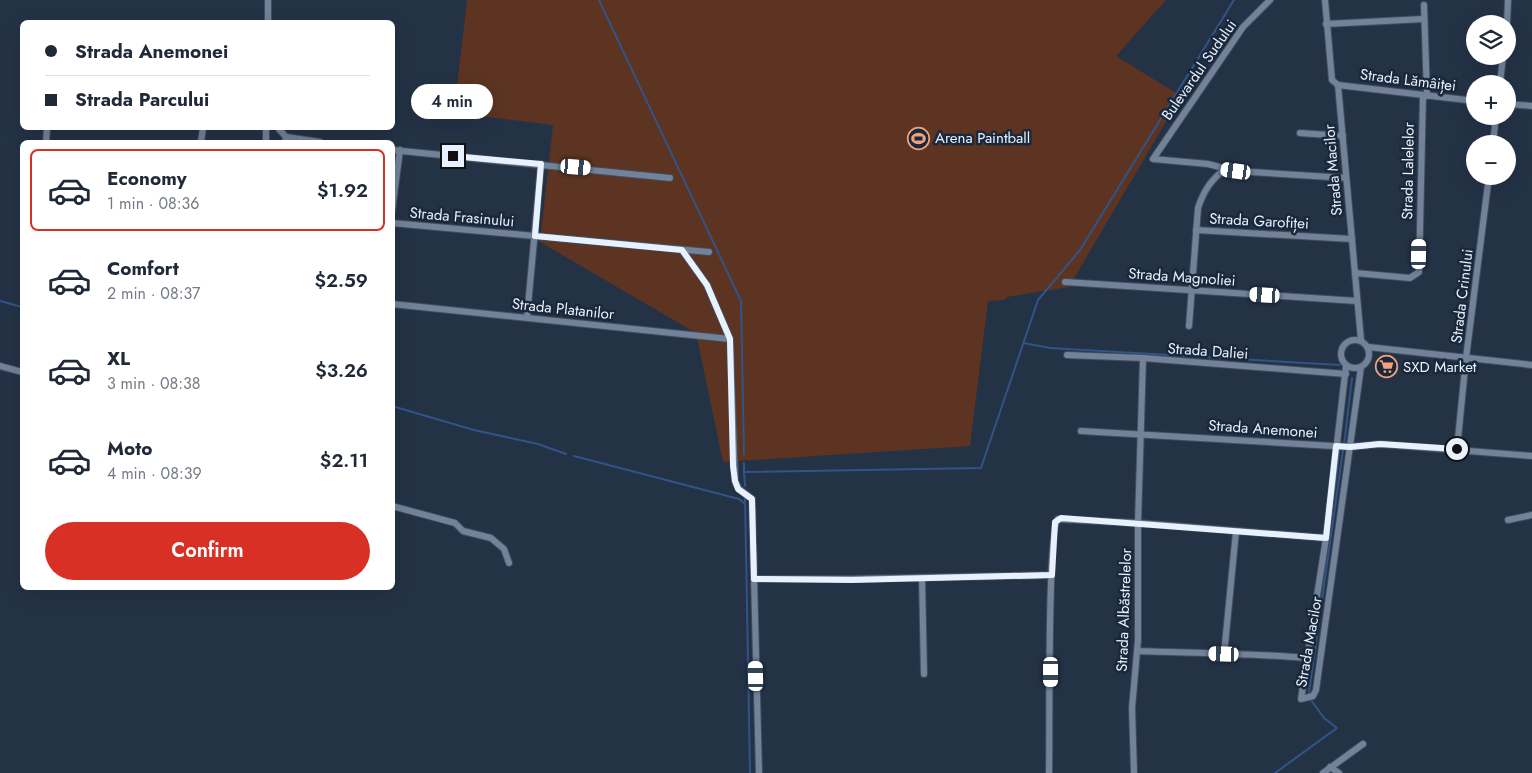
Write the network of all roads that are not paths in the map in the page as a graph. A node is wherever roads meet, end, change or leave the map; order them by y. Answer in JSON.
{"nodes":[{"id":1,"x":268,"y":0,"type":"edge"},
{"id":2,"x":1270,"y":0,"type":"edge"},
{"id":3,"x":1325,"y":0,"type":"edge"},
{"id":4,"x":1508,"y":0,"type":"edge"},
{"id":5,"x":1424,"y":5,"type":"dead end"},
{"id":6,"x":1507,"y":15,"type":"edge"},
{"id":7,"x":1424,"y":19,"type":"junction"},
{"id":8,"x":268,"y":20,"type":"edge"},
{"id":9,"x":1326,"y":24,"type":"junction"},
{"id":10,"x":1338,"y":85,"type":"junction"},
{"id":11,"x":1425,"y":96,"type":"junction"},
{"id":12,"x":1466,"y":100,"type":"edge"},
{"id":13,"x":1516,"y":105,"type":"edge"},
{"id":14,"x":1532,"y":106,"type":"edge"},
{"id":15,"x":1300,"y":133,"type":"dead end"},
{"id":16,"x":1343,"y":136,"type":"junction"},
{"id":17,"x":396,"y":150,"type":"edge"},
{"id":18,"x":541,"y":164,"type":"junction"},
{"id":19,"x":395,"y":165,"type":"edge"},
{"id":20,"x":1225,"y":169,"type":"junction"},
{"id":21,"x":670,"y":178,"type":"dead end"},
{"id":22,"x":1346,"y":178,"type":"junction"},
{"id":23,"x":1488,"y":185,"type":"edge"},
{"id":24,"x":395,"y":223,"type":"edge"},
{"id":25,"x":1196,"y":230,"type":"junction"},
{"id":26,"x":535,"y":236,"type":"junction"},
{"id":27,"x":1352,"y":238,"type":"junction"},
{"id":28,"x":682,"y":250,"type":"junction"},
{"id":29,"x":709,"y":252,"type":"dead end"},
{"id":30,"x":1355,"y":273,"type":"junction"},
{"id":31,"x":1065,"y":282,"type":"dead end"},
{"id":32,"x":1191,"y":291,"type":"junction"},
{"id":33,"x":1357,"y":301,"type":"junction"},
{"id":34,"x":395,"y":304,"type":"edge"},
{"id":35,"x":527,"y":317,"type":"junction"},
{"id":36,"x":1189,"y":326,"type":"dead end"},
{"id":37,"x":730,"y":339,"type":"junction"},
{"id":38,"x":1361,"y":340,"type":"junction"},
{"id":39,"x":1368,"y":347,"type":"junction"},
{"id":40,"x":1067,"y":355,"type":"dead end"},
{"id":41,"x":1143,"y":358,"type":"junction"},
{"id":42,"x":1466,"y":358,"type":"junction"},
{"id":43,"x":1532,"y":365,"type":"edge"},
{"id":44,"x":0,"y":366,"type":"edge"},
{"id":45,"x":1346,"y":366,"type":"junction"},
{"id":46,"x":1361,"y":367,"type":"junction"},
{"id":47,"x":20,"y":371,"type":"edge"},
{"id":48,"x":1346,"y":374,"type":"junction"},
{"id":49,"x":1081,"y":431,"type":"dead end"},
{"id":50,"x":1140,"y":433,"type":"junction"},
{"id":51,"x":1338,"y":446,"type":"junction"},
{"id":52,"x":1349,"y":447,"type":"junction"},
{"id":53,"x":1457,"y":449,"type":"junction"},
{"id":54,"x":1532,"y":456,"type":"edge"},
{"id":55,"x":395,"y":507,"type":"edge"},
{"id":56,"x":1532,"y":515,"type":"edge"},
{"id":57,"x":1508,"y":520,"type":"dead end"},
{"id":58,"x":1138,"y":523,"type":"junction"},
{"id":59,"x":1236,"y":531,"type":"junction"},
{"id":60,"x":1326,"y":538,"type":"junction"},
{"id":61,"x":509,"y":563,"type":"dead end"},
{"id":62,"x":1052,"y":575,"type":"junction"},
{"id":63,"x":922,"y":578,"type":"junction"},
{"id":64,"x":754,"y":579,"type":"junction"},
{"id":65,"x":1138,"y":651,"type":"junction"},
{"id":66,"x":1224,"y":654,"type":"junction"},
{"id":67,"x":1306,"y":658,"type":"junction"},
{"id":68,"x":924,"y":674,"type":"dead end"},
{"id":69,"x":1363,"y":744,"type":"dead end"},
{"id":70,"x":1330,"y":767,"type":"junction"},
{"id":71,"x":759,"y":773,"type":"edge"},
{"id":72,"x":1049,"y":773,"type":"edge"},
{"id":73,"x":1134,"y":773,"type":"edge"},
{"id":74,"x":1323,"y":773,"type":"edge"},
{"id":75,"x":1339,"y":773,"type":"edge"}],
"edges":[{"from":1,"to":8,"type":"street"},
{"from":2,"to":20,"type":"street","name":"Bulevardul Sudului"},
{"from":3,"to":9,"type":"street","name":"Strada Macilor"},
{"from":4,"to":6,"type":"street"},
{"from":5,"to":7,"type":"street","name":"Strada Lalelelor"},
{"from":7,"to":9,"type":"street"},
{"from":7,"to":11,"type":"street","name":"Strada Lalelelor"},
{"from":9,"to":10,"type":"street","name":"Strada Macilor"},
{"from":10,"to":11,"type":"street","name":"Strada Lămâiței"},
{"from":10,"to":16,"type":"street","name":"Strada Macilor"},
{"from":11,"to":12,"type":"street","name":"Strada Lămâiței"},
{"from":11,"to":30,"type":"street","name":"Strada Lalelelor"},
{"from":13,"to":14,"type":"street"},
{"from":15,"to":16,"type":"street"},
{"from":16,"to":22,"type":"street","name":"Strada Macilor"},
{"from":17,"to":18,"type":"street"},
{"from":17,"to":19,"type":"street"},
{"from":18,"to":21,"type":"street"},
{"from":18,"to":26,"type":"street"},
{"from":20,"to":22,"type":"street"},
{"from":20,"to":25,"type":"street"},
{"from":22,"to":27,"type":"street","name":"Strada Macilor"},
{"from":23,"to":42,"type":"street","name":"Strada Crinului"},
{"from":24,"to":26,"type":"street","name":"Strada Frasinului"},
{"from":25,"to":27,"type":"street","name":"Strada Garofiței"},
{"from":25,"to":32,"type":"street"},
{"from":26,"to":28,"type":"street","name":"Strada Frasinului"},
{"from":26,"to":35,"type":"street"},
{"from":27,"to":30,"type":"street","name":"Strada Macilor"},
{"from":28,"to":29,"type":"street","name":"Strada Frasinului"},
{"from":28,"to":37,"type":"street"},
{"from":30,"to":33,"type":"street","name":"Strada Macilor"},
{"from":31,"to":32,"type":"street","name":"Strada Magnoliei"},
{"from":32,"to":33,"type":"street","name":"Strada Magnoliei"},
{"from":32,"to":36,"type":"street"},
{"from":33,"to":38,"type":"street","name":"Strada Macilor"},
{"from":34,"to":35,"type":"street","name":"Strada Platanilor"},
{"from":35,"to":37,"type":"street","name":"Strada Platanilor"},
{"from":37,"to":64,"type":"street"},
{"from":38,"to":39,"type":"street"},
{"from":38,"to":45,"type":"street"},
{"from":39,"to":42,"type":"street"},
{"from":39,"to":46,"type":"street"},
{"from":40,"to":41,"type":"street","name":"Strada Daliei"},
{"from":41,"to":48,"type":"street","name":"Strada Daliei"},
{"from":41,"to":50,"type":"street","name":"Strada Albăstrelelor"},
{"from":42,"to":43,"type":"street"},
{"from":42,"to":53,"type":"street","name":"Strada Crinului"},
{"from":44,"to":47,"type":"street"},
{"from":45,"to":46,"type":"street"},
{"from":45,"to":48,"type":"street","name":"Strada Macilor"},
{"from":46,"to":52,"type":"street","name":"Strada Macilor"},
{"from":48,"to":51,"type":"street","name":"Strada Macilor"},
{"from":49,"to":50,"type":"street","name":"Strada Anemonei"},
{"from":50,"to":51,"type":"street","name":"Strada Anemonei"},
{"from":50,"to":58,"type":"street","name":"Strada Albăstrelelor"},
{"from":51,"to":52,"type":"street","name":"Strada Anemonei"},
{"from":51,"to":60,"type":"street","name":"Strada Macilor"},
{"from":52,"to":53,"type":"street","name":"Strada Anemonei"},
{"from":52,"to":67,"type":"street","name":"Strada Macilor"},
{"from":53,"to":54,"type":"street","name":"Strada Anemonei"},
{"from":55,"to":61,"type":"street"},
{"from":56,"to":57,"type":"street"},
{"from":58,"to":59,"type":"street"},
{"from":58,"to":62,"type":"street"},
{"from":58,"to":65,"type":"street","name":"Strada Albăstrelelor"},
{"from":59,"to":60,"type":"street"},
{"from":59,"to":66,"type":"street"},
{"from":60,"to":67,"type":"street","name":"Strada Macilor"},
{"from":62,"to":63,"type":"street"},
{"from":62,"to":72,"type":"street"},
{"from":63,"to":64,"type":"street"},
{"from":63,"to":68,"type":"street"},
{"from":64,"to":71,"type":"street"},
{"from":65,"to":66,"type":"street"},
{"from":65,"to":73,"type":"street","name":"Strada Albăstrelelor"},
{"from":66,"to":67,"type":"street"},
{"from":69,"to":70,"type":"street"},
{"from":70,"to":74,"type":"street"},
{"from":70,"to":75,"type":"street"}]}
